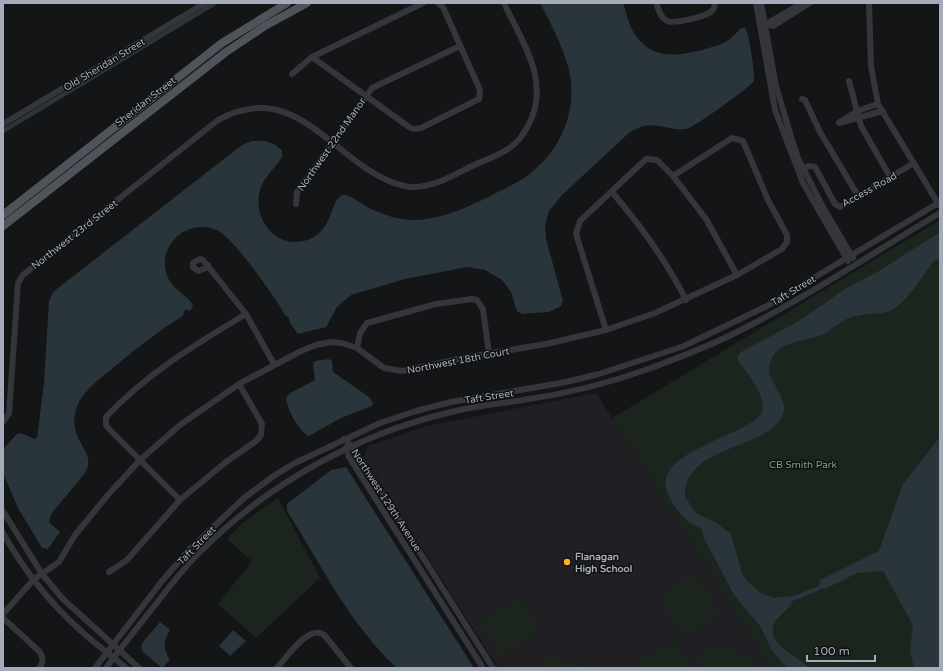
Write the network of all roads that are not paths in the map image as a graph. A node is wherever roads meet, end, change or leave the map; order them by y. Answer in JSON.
{"nodes":[{"id":1,"x":205,"y":3,"type":"edge"},
{"id":2,"x":287,"y":3,"type":"edge"},
{"id":3,"x":307,"y":3,"type":"edge"},
{"id":4,"x":423,"y":3,"type":"edge"},
{"id":5,"x":438,"y":3,"type":"edge"},
{"id":6,"x":504,"y":3,"type":"edge"},
{"id":7,"x":656,"y":3,"type":"edge"},
{"id":8,"x":756,"y":3,"type":"edge"},
{"id":9,"x":762,"y":3,"type":"edge"},
{"id":10,"x":802,"y":3,"type":"edge"},
{"id":11,"x":810,"y":3,"type":"edge"},
{"id":12,"x":869,"y":3,"type":"edge"},
{"id":13,"x":714,"y":6,"type":"edge"},
{"id":14,"x":766,"y":24,"type":"junction"},
{"id":15,"x":460,"y":46,"type":"junction"},
{"id":16,"x":312,"y":57,"type":"junction"},
{"id":17,"x":292,"y":74,"type":"dead end"},
{"id":18,"x":849,"y":81,"type":"dead end"},
{"id":19,"x":364,"y":96,"type":"junction"},
{"id":20,"x":802,"y":99,"type":"dead end"},
{"id":21,"x":878,"y":104,"type":"junction"},
{"id":22,"x":857,"y":111,"type":"junction"},
{"id":23,"x":883,"y":111,"type":"junction"},
{"id":24,"x":858,"y":119,"type":"junction"},
{"id":25,"x":3,"y":124,"type":"edge"},
{"id":26,"x":332,"y":142,"type":"junction"},
{"id":27,"x":914,"y":164,"type":"junction"},
{"id":28,"x":800,"y":170,"type":"junction"},
{"id":29,"x":890,"y":175,"type":"dead end"},
{"id":30,"x":673,"y":176,"type":"junction"},
{"id":31,"x":612,"y":192,"type":"junction"},
{"id":32,"x":857,"y":194,"type":"dead end"},
{"id":33,"x":296,"y":204,"type":"dead end"},
{"id":34,"x":939,"y":204,"type":"edge"},
{"id":35,"x":940,"y":213,"type":"edge"},
{"id":36,"x":3,"y":215,"type":"edge"},
{"id":37,"x":3,"y":226,"type":"edge"},
{"id":38,"x":852,"y":255,"type":"junction"},
{"id":39,"x":846,"y":259,"type":"junction"},
{"id":40,"x":208,"y":265,"type":"dead end"},
{"id":41,"x":854,"y":265,"type":"junction"},
{"id":42,"x":737,"y":275,"type":"junction"},
{"id":43,"x":686,"y":300,"type":"junction"},
{"id":44,"x":246,"y":314,"type":"junction"},
{"id":45,"x":606,"y":330,"type":"junction"},
{"id":46,"x":357,"y":348,"type":"junction"},
{"id":47,"x":489,"y":354,"type":"junction"},
{"id":48,"x":274,"y":364,"type":"junction"},
{"id":49,"x":239,"y":384,"type":"junction"},
{"id":50,"x":482,"y":396,"type":"junction"},
{"id":51,"x":483,"y":405,"type":"junction"},
{"id":52,"x":3,"y":422,"type":"edge"},
{"id":53,"x":344,"y":439,"type":"junction"},
{"id":54,"x":350,"y":448,"type":"junction"},
{"id":55,"x":140,"y":460,"type":"junction"},
{"id":56,"x":275,"y":475,"type":"junction"},
{"id":57,"x":282,"y":485,"type":"junction"},
{"id":58,"x":180,"y":500,"type":"junction"},
{"id":59,"x":3,"y":512,"type":"edge"},
{"id":60,"x":208,"y":531,"type":"junction"},
{"id":61,"x":3,"y":532,"type":"edge"},
{"id":62,"x":215,"y":537,"type":"junction"},
{"id":63,"x":109,"y":572,"type":"dead end"},
{"id":64,"x":42,"y":574,"type":"junction"},
{"id":65,"x":34,"y":580,"type":"junction"},
{"id":66,"x":162,"y":582,"type":"junction"},
{"id":67,"x":169,"y":587,"type":"junction"},
{"id":68,"x":3,"y":614,"type":"edge"},
{"id":69,"x":3,"y":618,"type":"edge"},
{"id":70,"x":464,"y":621,"type":"junction"},
{"id":71,"x":460,"y":631,"type":"junction"},
{"id":72,"x":113,"y":646,"type":"junction"},
{"id":73,"x":119,"y":651,"type":"junction"},
{"id":74,"x":107,"y":652,"type":"junction"},
{"id":75,"x":114,"y":658,"type":"junction"},
{"id":76,"x":39,"y":668,"type":"edge"},
{"id":77,"x":95,"y":668,"type":"edge"},
{"id":78,"x":106,"y":668,"type":"edge"},
{"id":79,"x":126,"y":668,"type":"edge"},
{"id":80,"x":139,"y":668,"type":"edge"},
{"id":81,"x":277,"y":668,"type":"edge"},
{"id":82,"x":351,"y":668,"type":"edge"},
{"id":83,"x":483,"y":668,"type":"edge"},
{"id":84,"x":493,"y":668,"type":"edge"}],
"edges":[{"from":1,"to":25,"type":"street","name":"Old Sheridan Street"},
{"from":2,"to":36,"type":"main road","name":"Sheridan Street"},
{"from":3,"to":37,"type":"main road","name":"Sheridan Street"},
{"from":4,"to":16,"type":"street"},
{"from":5,"to":15,"type":"street"},
{"from":6,"to":26,"type":"street","name":"Northwest 23rd Street"},
{"from":7,"to":13,"type":"street"},
{"from":8,"to":28,"type":"street"},
{"from":9,"to":14,"type":"street"},
{"from":10,"to":14,"type":"street"},
{"from":11,"to":14,"type":"street"},
{"from":12,"to":21,"type":"street"},
{"from":14,"to":28,"type":"street"},
{"from":15,"to":19,"type":"street","name":"Northwest 22nd Manor"},
{"from":15,"to":19,"type":"street"},
{"from":16,"to":17,"type":"street"},
{"from":16,"to":19,"type":"street"},
{"from":18,"to":22,"type":"street"},
{"from":19,"to":26,"type":"street","name":"Northwest 22nd Manor"},
{"from":20,"to":32,"type":"street"},
{"from":21,"to":22,"type":"street"},
{"from":21,"to":23,"type":"street"},
{"from":22,"to":24,"type":"street"},
{"from":22,"to":24,"type":"street"},
{"from":23,"to":24,"type":"street"},
{"from":23,"to":27,"type":"street"},
{"from":24,"to":29,"type":"street"},
{"from":26,"to":33,"type":"street","name":"Northwest 22nd Manor"},
{"from":26,"to":52,"type":"street","name":"Northwest 23rd Street"},
{"from":27,"to":28,"type":"street","name":"Access Road"},
{"from":27,"to":34,"type":"street"},
{"from":28,"to":38,"type":"street"},
{"from":28,"to":39,"type":"street"},
{"from":30,"to":31,"type":"street"},
{"from":30,"to":42,"type":"street"},
{"from":30,"to":42,"type":"street","name":"Northwest 18th Court"},
{"from":31,"to":43,"type":"street"},
{"from":31,"to":45,"type":"street"},
{"from":34,"to":38,"type":"street","name":"Taft Street"},
{"from":35,"to":41,"type":"street","name":"Taft Street"},
{"from":38,"to":39,"type":"street","name":"Taft Street"},
{"from":38,"to":41,"type":"street"},
{"from":39,"to":41,"type":"street"},
{"from":39,"to":50,"type":"street","name":"Taft Street"},
{"from":40,"to":44,"type":"street"},
{"from":41,"to":51,"type":"street","name":"Taft Street"},
{"from":42,"to":43,"type":"street","name":"Northwest 18th Court"},
{"from":43,"to":45,"type":"street","name":"Northwest 18th Court"},
{"from":44,"to":48,"type":"street"},
{"from":44,"to":55,"type":"street"},
{"from":45,"to":47,"type":"street","name":"Northwest 18th Court"},
{"from":46,"to":47,"type":"street","name":"Northwest 18th Court"},
{"from":46,"to":47,"type":"street"},
{"from":46,"to":48,"type":"street","name":"Northwest 18th Court"},
{"from":48,"to":49,"type":"street","name":"Northwest 18th Court"},
{"from":49,"to":55,"type":"street","name":"Northwest 18th Court"},
{"from":49,"to":58,"type":"street"},
{"from":50,"to":51,"type":"street"},
{"from":50,"to":53,"type":"street","name":"Taft Street"},
{"from":51,"to":54,"type":"street","name":"Taft Street"},
{"from":53,"to":54,"type":"street","name":"Northwest 129th Avenue"},
{"from":53,"to":56,"type":"street","name":"Taft Street"},
{"from":54,"to":57,"type":"street","name":"Taft Street"},
{"from":54,"to":70,"type":"street","name":"Northwest 129th Avenue"},
{"from":54,"to":71,"type":"street","name":"Northwest 129th Avenue"},
{"from":55,"to":58,"type":"street"},
{"from":55,"to":64,"type":"street","name":"Northwest 18th Court"},
{"from":56,"to":57,"type":"street"},
{"from":56,"to":60,"type":"street","name":"Taft Street"},
{"from":57,"to":62,"type":"street","name":"Taft Street"},
{"from":58,"to":63,"type":"street"},
{"from":59,"to":64,"type":"street"},
{"from":60,"to":62,"type":"street"},
{"from":60,"to":66,"type":"street","name":"Taft Street"},
{"from":61,"to":65,"type":"street"},
{"from":62,"to":67,"type":"street","name":"Taft Street"},
{"from":64,"to":65,"type":"street","name":"Northwest 18th Court"},
{"from":64,"to":72,"type":"street"},
{"from":65,"to":68,"type":"street","name":"Northwest 18th Court"},
{"from":65,"to":74,"type":"street"},
{"from":66,"to":67,"type":"street"},
{"from":66,"to":72,"type":"street","name":"Taft Street"},
{"from":67,"to":73,"type":"street","name":"Taft Street"},
{"from":69,"to":76,"type":"street"},
{"from":70,"to":71,"type":"street"},
{"from":70,"to":84,"type":"street","name":"Northwest 129th Avenue"},
{"from":71,"to":83,"type":"street","name":"Northwest 129th Avenue"},
{"from":72,"to":73,"type":"street"},
{"from":72,"to":74,"type":"street","name":"Taft Street"},
{"from":73,"to":75,"type":"street","name":"Taft Street"},
{"from":73,"to":80,"type":"street"},
{"from":74,"to":75,"type":"street"},
{"from":74,"to":77,"type":"street","name":"Taft Street"},
{"from":75,"to":78,"type":"street","name":"Taft Street"},
{"from":75,"to":79,"type":"street"},
{"from":81,"to":82,"type":"street"}]}
